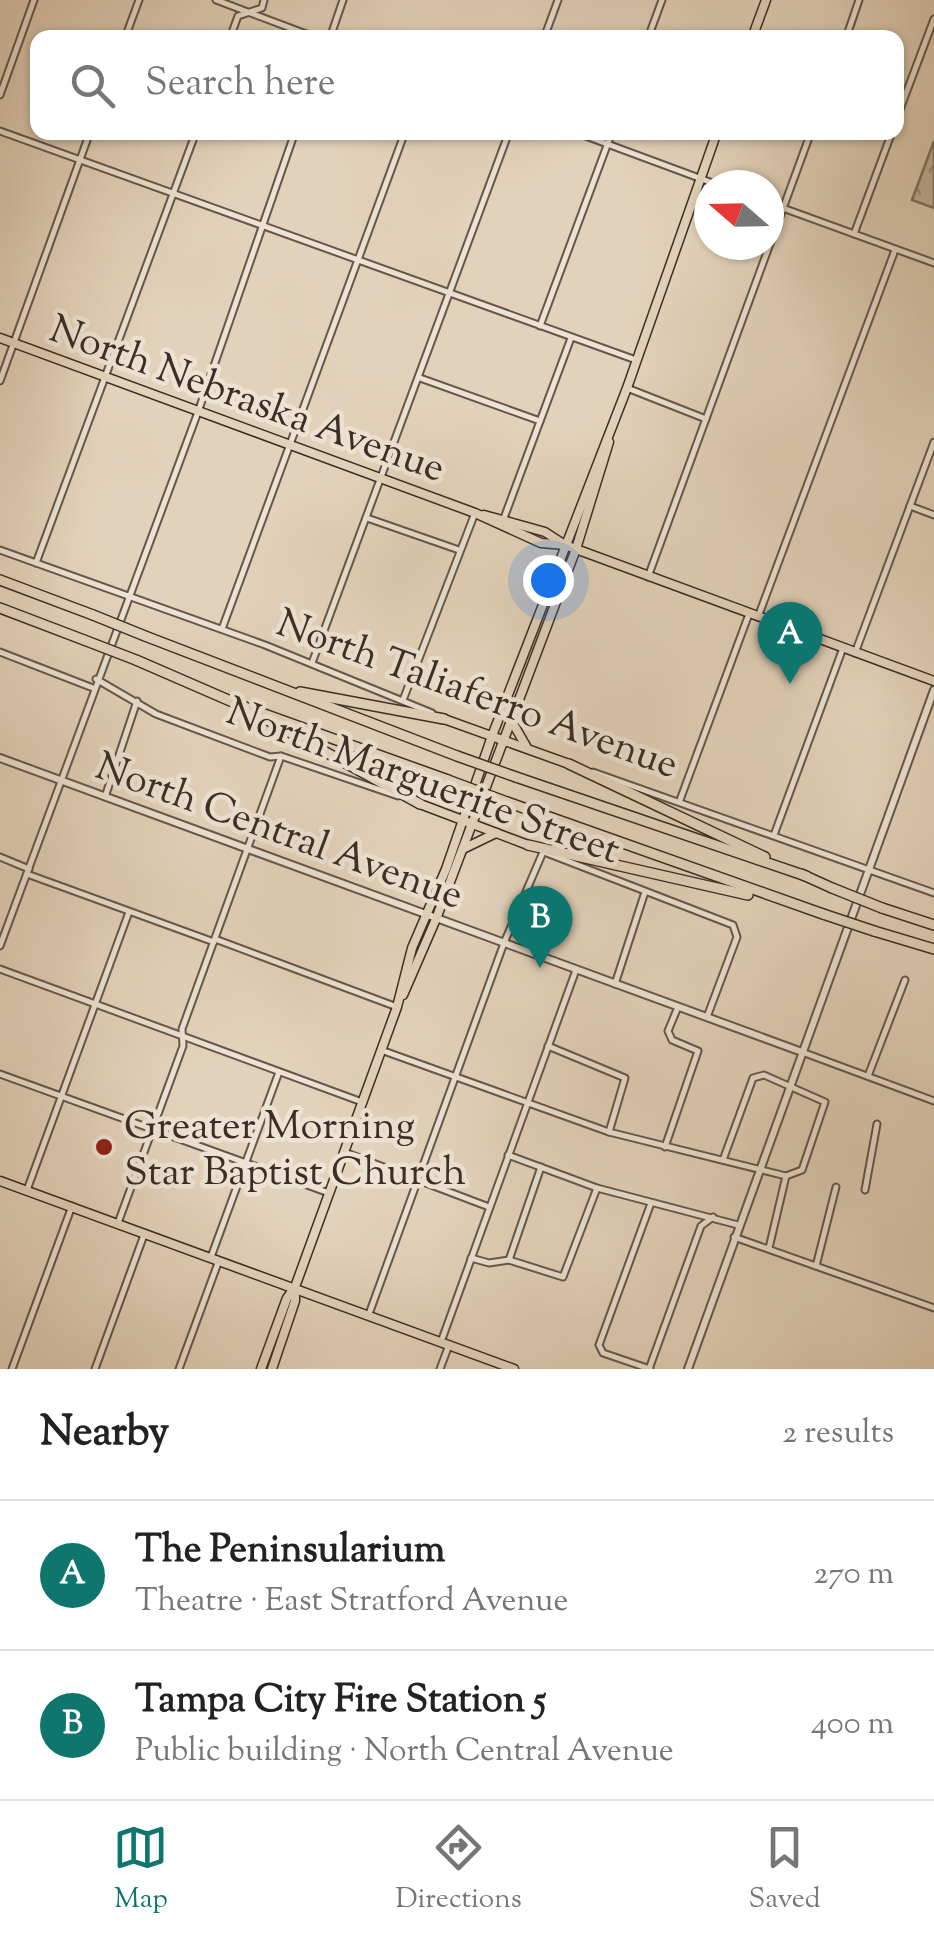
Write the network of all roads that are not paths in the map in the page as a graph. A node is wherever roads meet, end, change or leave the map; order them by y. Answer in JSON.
{"nodes":[{"id":1,"x":34,"y":0,"type":"edge"},
{"id":2,"x":138,"y":0,"type":"edge"},
{"id":3,"x":216,"y":0,"type":"edge"},
{"id":4,"x":264,"y":0,"type":"edge"},
{"id":5,"x":343,"y":0,"type":"edge"},
{"id":6,"x":558,"y":0,"type":"edge"},
{"id":7,"x":662,"y":0,"type":"edge"},
{"id":8,"x":766,"y":0,"type":"edge"},
{"id":9,"x":859,"y":0,"type":"edge"},
{"id":10,"x":248,"y":12,"type":"junction"},
{"id":11,"x":934,"y":19,"type":"edge"},
{"id":12,"x":128,"y":30,"type":"edge"},
{"id":13,"x":233,"y":30,"type":"edge"},
{"id":14,"x":296,"y":30,"type":"edge"},
{"id":15,"x":333,"y":30,"type":"edge"},
{"id":16,"x":547,"y":30,"type":"edge"},
{"id":17,"x":651,"y":30,"type":"edge"},
{"id":18,"x":755,"y":30,"type":"edge"},
{"id":19,"x":849,"y":30,"type":"edge"},
{"id":20,"x":0,"y":95,"type":"edge"},
{"id":21,"x":904,"y":99,"type":"edge"},
{"id":22,"x":0,"y":131,"type":"edge"},
{"id":23,"x":87,"y":140,"type":"edge"},
{"id":24,"x":193,"y":140,"type":"edge"},
{"id":25,"x":292,"y":140,"type":"edge"},
{"id":26,"x":402,"y":140,"type":"edge"},
{"id":27,"x":506,"y":140,"type":"edge"},
{"id":28,"x":597,"y":140,"type":"edge"},
{"id":29,"x":609,"y":140,"type":"edge"},
{"id":30,"x":714,"y":140,"type":"edge"},
{"id":31,"x":808,"y":140,"type":"edge"},
{"id":32,"x":889,"y":140,"type":"edge"},
{"id":33,"x":608,"y":144,"type":"junction"},
{"id":34,"x":80,"y":160,"type":"junction"},
{"id":35,"x":703,"y":170,"type":"edge"},
{"id":36,"x":694,"y":177,"type":"edge"},
{"id":37,"x":173,"y":194,"type":"junction"},
{"id":38,"x":694,"y":196,"type":"edge"},
{"id":39,"x":784,"y":208,"type":"joint"},
{"id":40,"x":262,"y":226,"type":"junction"},
{"id":41,"x":854,"y":234,"type":"junction"},
{"id":42,"x":895,"y":250,"type":"junction"},
{"id":43,"x":358,"y":260,"type":"junction"},
{"id":44,"x":765,"y":260,"type":"edge"},
{"id":45,"x":934,"y":263,"type":"edge"},
{"id":46,"x":451,"y":294,"type":"junction"},
{"id":47,"x":540,"y":326,"type":"junction"},
{"id":48,"x":572,"y":337,"type":"junction"},
{"id":49,"x":0,"y":338,"type":"edge"},
{"id":50,"x":14,"y":344,"type":"junction"},
{"id":51,"x":636,"y":360,"type":"junction"},
{"id":52,"x":106,"y":377,"type":"junction"},
{"id":53,"x":420,"y":378,"type":"junction"},
{"id":54,"x":0,"y":381,"type":"edge"},
{"id":55,"x":627,"y":388,"type":"junction"},
{"id":56,"x":618,"y":409,"type":"junction"},
{"id":57,"x":198,"y":412,"type":"junction"},
{"id":58,"x":706,"y":419,"type":"junction"},
{"id":59,"x":540,"y":422,"type":"junction"},
{"id":60,"x":934,"y":442,"type":"edge"},
{"id":61,"x":291,"y":445,"type":"junction"},
{"id":62,"x":382,"y":479,"type":"junction"},
{"id":63,"x":910,"y":506,"type":"junction"},
{"id":64,"x":475,"y":513,"type":"junction"},
{"id":65,"x":934,"y":515,"type":"edge"},
{"id":66,"x":367,"y":518,"type":"junction"},
{"id":67,"x":504,"y":518,"type":"junction"},
{"id":68,"x":565,"y":545,"type":"junction"},
{"id":69,"x":576,"y":549,"type":"junction"},
{"id":70,"x":0,"y":550,"type":"edge"},
{"id":71,"x":460,"y":550,"type":"junction"},
{"id":72,"x":36,"y":563,"type":"junction"},
{"id":73,"x":648,"y":577,"type":"junction"},
{"id":74,"x":0,"y":580,"type":"edge"},
{"id":75,"x":128,"y":596,"type":"junction"},
{"id":76,"x":0,"y":608,"type":"edge"},
{"id":77,"x":753,"y":616,"type":"junction"},
{"id":78,"x":222,"y":630,"type":"junction"},
{"id":79,"x":843,"y":648,"type":"junction"},
{"id":80,"x":856,"y":652,"type":"junction"},
{"id":81,"x":2,"y":653,"type":"edge"},
{"id":82,"x":312,"y":663,"type":"junction"},
{"id":83,"x":0,"y":666,"type":"edge"},
{"id":84,"x":96,"y":679,"type":"junction"},
{"id":85,"x":934,"y":681,"type":"edge"},
{"id":86,"x":93,"y":688,"type":"junction"},
{"id":87,"x":282,"y":690,"type":"junction"},
{"id":88,"x":934,"y":690,"type":"edge"},
{"id":89,"x":403,"y":700,"type":"junction"},
{"id":90,"x":137,"y":701,"type":"junction"},
{"id":91,"x":242,"y":706,"type":"junction"},
{"id":92,"x":156,"y":714,"type":"junction"},
{"id":93,"x":135,"y":718,"type":"junction"},
{"id":94,"x":511,"y":718,"type":"junction"},
{"id":95,"x":444,"y":719,"type":"junction"},
{"id":96,"x":492,"y":736,"type":"junction"},
{"id":97,"x":503,"y":740,"type":"junction"},
{"id":98,"x":529,"y":749,"type":"junction"},
{"id":99,"x":281,"y":756,"type":"junction"},
{"id":100,"x":0,"y":758,"type":"edge"},
{"id":101,"x":568,"y":764,"type":"junction"},
{"id":102,"x":61,"y":781,"type":"junction"},
{"id":103,"x":105,"y":798,"type":"junction"},
{"id":104,"x":680,"y":800,"type":"junction"},
{"id":105,"x":420,"y":804,"type":"junction"},
{"id":106,"x":468,"y":822,"type":"junction"},
{"id":107,"x":496,"y":833,"type":"junction"},
{"id":108,"x":774,"y":835,"type":"junction"},
{"id":109,"x":528,"y":845,"type":"junction"},
{"id":110,"x":247,"y":849,"type":"junction"},
{"id":111,"x":462,"y":851,"type":"junction"},
{"id":112,"x":543,"y":852,"type":"junction"},
{"id":113,"x":0,"y":858,"type":"edge"},
{"id":114,"x":866,"y":868,"type":"junction"},
{"id":115,"x":28,"y":872,"type":"junction"},
{"id":116,"x":806,"y":876,"type":"junction"},
{"id":117,"x":646,"y":891,"type":"junction"},
{"id":118,"x":933,"y":891,"type":"edge"},
{"id":119,"x":780,"y":902,"type":"junction"},
{"id":120,"x":129,"y":912,"type":"junction"},
{"id":121,"x":424,"y":914,"type":"junction"},
{"id":122,"x":436,"y":918,"type":"junction"},
{"id":123,"x":934,"y":925,"type":"edge"},
{"id":124,"x":214,"y":941,"type":"junction"},
{"id":125,"x":504,"y":944,"type":"junction"},
{"id":126,"x":0,"y":946,"type":"edge"},
{"id":127,"x":934,"y":949,"type":"edge"},
{"id":128,"x":0,"y":969,"type":"edge"},
{"id":129,"x":576,"y":970,"type":"junction"},
{"id":130,"x":905,"y":980,"type":"dead end"},
{"id":131,"x":615,"y":984,"type":"junction"},
{"id":132,"x":95,"y":1005,"type":"junction"},
{"id":133,"x":396,"y":1006,"type":"junction"},
{"id":134,"x":678,"y":1006,"type":"junction"},
{"id":135,"x":707,"y":1016,"type":"junction"},
{"id":136,"x":184,"y":1038,"type":"junction"},
{"id":137,"x":548,"y":1046,"type":"junction"},
{"id":138,"x":381,"y":1050,"type":"junction"},
{"id":139,"x":802,"y":1052,"type":"junction"},
{"id":140,"x":279,"y":1071,"type":"junction"},
{"id":141,"x":0,"y":1074,"type":"edge"},
{"id":142,"x":868,"y":1076,"type":"junction"},
{"id":143,"x":456,"y":1077,"type":"junction"},
{"id":144,"x":790,"y":1084,"type":"junction"},
{"id":145,"x":62,"y":1095,"type":"junction"},
{"id":146,"x":934,"y":1101,"type":"edge"},
{"id":147,"x":362,"y":1102,"type":"junction"},
{"id":148,"x":528,"y":1102,"type":"junction"},
{"id":149,"x":877,"y":1124,"type":"dead end"},
{"id":150,"x":154,"y":1129,"type":"junction"},
{"id":151,"x":609,"y":1132,"type":"junction"},
{"id":152,"x":664,"y":1148,"type":"junction"},
{"id":153,"x":344,"y":1152,"type":"junction"},
{"id":154,"x":508,"y":1155,"type":"junction"},
{"id":155,"x":723,"y":1160,"type":"junction"},
{"id":156,"x":246,"y":1162,"type":"junction"},
{"id":157,"x":541,"y":1167,"type":"junction"},
{"id":158,"x":758,"y":1168,"type":"junction"},
{"id":159,"x":786,"y":1176,"type":"junction"},
{"id":160,"x":417,"y":1180,"type":"junction"},
{"id":161,"x":0,"y":1181,"type":"edge"},
{"id":162,"x":836,"y":1187,"type":"dead end"},
{"id":163,"x":597,"y":1188,"type":"junction"},
{"id":164,"x":27,"y":1190,"type":"junction"},
{"id":165,"x":864,"y":1190,"type":"dead end"},
{"id":166,"x":329,"y":1193,"type":"junction"},
{"id":167,"x":652,"y":1203,"type":"junction"},
{"id":168,"x":72,"y":1206,"type":"junction"},
{"id":169,"x":490,"y":1207,"type":"junction"},
{"id":170,"x":713,"y":1217,"type":"junction"},
{"id":171,"x":118,"y":1223,"type":"junction"},
{"id":172,"x":738,"y":1225,"type":"junction"},
{"id":173,"x":146,"y":1233,"type":"junction"},
{"id":174,"x":734,"y":1236,"type":"junction"},
{"id":175,"x":768,"y":1248,"type":"junction"},
{"id":176,"x":215,"y":1258,"type":"junction"},
{"id":177,"x":470,"y":1258,"type":"junction"},
{"id":178,"x":510,"y":1260,"type":"junction"},
{"id":179,"x":816,"y":1266,"type":"junction"},
{"id":180,"x":295,"y":1287,"type":"junction"},
{"id":181,"x":934,"y":1308,"type":"edge"},
{"id":182,"x":369,"y":1314,"type":"junction"},
{"id":183,"x":445,"y":1343,"type":"junction"},
{"id":184,"x":276,"y":1368,"type":"edge"},
{"id":185,"x":12,"y":1369,"type":"edge"},
{"id":186,"x":96,"y":1369,"type":"edge"},
{"id":187,"x":179,"y":1369,"type":"edge"},
{"id":188,"x":261,"y":1369,"type":"edge"},
{"id":189,"x":440,"y":1369,"type":"edge"},
{"id":190,"x":514,"y":1369,"type":"edge"},
{"id":191,"x":650,"y":1369,"type":"edge"},
{"id":192,"x":688,"y":1369,"type":"edge"}],
"edges":[{"from":1,"to":20,"type":"street"},
{"from":2,"to":12,"type":"street"},
{"from":3,"to":10,"type":"street"},
{"from":4,"to":10,"type":"street"},
{"from":5,"to":15,"type":"street"},
{"from":6,"to":16,"type":"street"},
{"from":7,"to":17,"type":"street"},
{"from":8,"to":18,"type":"main road"},
{"from":9,"to":19,"type":"street"},
{"from":10,"to":13,"type":"street"},
{"from":10,"to":14,"type":"street"},
{"from":11,"to":21,"type":"street"},
{"from":22,"to":34,"type":"street"},
{"from":23,"to":34,"type":"street"},
{"from":24,"to":37,"type":"street"},
{"from":25,"to":40,"type":"street"},
{"from":26,"to":43,"type":"street"},
{"from":27,"to":46,"type":"street"},
{"from":28,"to":33,"type":"street"},
{"from":29,"to":33,"type":"street"},
{"from":30,"to":35,"type":"main road"},
{"from":31,"to":39,"type":"street"},
{"from":32,"to":41,"type":"street"},
{"from":33,"to":36,"type":"street"},
{"from":33,"to":47,"type":"street"},
{"from":34,"to":37,"type":"street"},
{"from":34,"to":50,"type":"street"},
{"from":37,"to":40,"type":"street"},
{"from":37,"to":52,"type":"street"},
{"from":38,"to":51,"type":"main road"},
{"from":39,"to":41,"type":"street"},
{"from":40,"to":43,"type":"street"},
{"from":40,"to":57,"type":"street"},
{"from":41,"to":42,"type":"street"},
{"from":42,"to":45,"type":"street"},
{"from":42,"to":77,"type":"street"},
{"from":43,"to":46,"type":"street"},
{"from":43,"to":61,"type":"street"},
{"from":44,"to":58,"type":"street"},
{"from":46,"to":47,"type":"street"},
{"from":46,"to":53,"type":"street"},
{"from":47,"to":48,"type":"street"},
{"from":48,"to":51,"type":"street"},
{"from":48,"to":59,"type":"street"},
{"from":49,"to":50,"type":"main road","name":"North Nebraska Avenue"},
{"from":50,"to":52,"type":"main road","name":"North Nebraska Avenue"},
{"from":50,"to":54,"type":"street"},
{"from":51,"to":55,"type":"main road"},
{"from":52,"to":57,"type":"main road","name":"North Nebraska Avenue"},
{"from":52,"to":72,"type":"street"},
{"from":53,"to":59,"type":"street"},
{"from":53,"to":62,"type":"street"},
{"from":55,"to":56,"type":"main road"},
{"from":55,"to":58,"type":"street"},
{"from":56,"to":68,"type":"main road"},
{"from":56,"to":69,"type":"main road"},
{"from":57,"to":61,"type":"main road","name":"North Nebraska Avenue"},
{"from":57,"to":75,"type":"street"},
{"from":58,"to":73,"type":"street"},
{"from":59,"to":67,"type":"street"},
{"from":60,"to":63,"type":"street"},
{"from":61,"to":62,"type":"main road","name":"North Nebraska Avenue"},
{"from":61,"to":78,"type":"street"},
{"from":62,"to":64,"type":"main road","name":"North Nebraska Avenue"},
{"from":62,"to":66,"type":"street"},
{"from":63,"to":65,"type":"street"},
{"from":63,"to":80,"type":"street"},
{"from":64,"to":67,"type":"main road","name":"North Nebraska Avenue"},
{"from":64,"to":68,"type":"main road","name":"North Nebraska Avenue"},
{"from":64,"to":71,"type":"street"},
{"from":66,"to":71,"type":"street"},
{"from":66,"to":82,"type":"street"},
{"from":67,"to":68,"type":"main road","name":"North Nebraska Avenue"},
{"from":68,"to":69,"type":"main road","name":"North Nebraska Avenue"},
{"from":68,"to":96,"type":"main road"},
{"from":69,"to":73,"type":"main road","name":"North Nebraska Avenue"},
{"from":69,"to":94,"type":"main road"},
{"from":70,"to":72,"type":"street","name":"North Taliaferro Avenue"},
{"from":71,"to":89,"type":"street"},
{"from":72,"to":75,"type":"street","name":"North Taliaferro Avenue"},
{"from":73,"to":77,"type":"main road","name":"North Nebraska Avenue"},
{"from":74,"to":87,"type":"highway","bridge":true},
{"from":75,"to":78,"type":"street","name":"North Taliaferro Avenue"},
{"from":75,"to":84,"type":"street"},
{"from":76,"to":91,"type":"highway","bridge":true},
{"from":77,"to":79,"type":"main road","name":"North Nebraska Avenue"},
{"from":77,"to":104,"type":"street"},
{"from":78,"to":82,"type":"street","name":"North Taliaferro Avenue"},
{"from":79,"to":80,"type":"main road","name":"North Nebraska Avenue"},
{"from":79,"to":108,"type":"street"},
{"from":80,"to":85,"type":"main road","name":"North Nebraska Avenue"},
{"from":81,"to":83,"type":"street"},
{"from":81,"to":86,"type":"street"},
{"from":82,"to":89,"type":"street","name":"North Taliaferro Avenue"},
{"from":84,"to":86,"type":"street"},
{"from":84,"to":90,"type":"street","name":"North Marguerite Street"},
{"from":86,"to":102,"type":"street"},
{"from":87,"to":95,"type":"highway"},
{"from":87,"to":116,"type":"highway","bridge":true},
{"from":88,"to":114,"type":"street"},
{"from":89,"to":95,"type":"street","name":"North Taliaferro Avenue"},
{"from":90,"to":92,"type":"street","name":"North Marguerite Street"},
{"from":90,"to":93,"type":"street"},
{"from":91,"to":105,"type":"highway"},
{"from":91,"to":119,"type":"highway","bridge":true},
{"from":92,"to":93,"type":"street"},
{"from":92,"to":99,"type":"street","name":"North Marguerite Street"},
{"from":93,"to":103,"type":"street"},
{"from":94,"to":97,"type":"main road"},
{"from":94,"to":98,"type":"main road"},
{"from":95,"to":96,"type":"main road","name":"North Taliaferro Avenue"},
{"from":96,"to":97,"type":"main road","name":"North Taliaferro Avenue"},
{"from":96,"to":106,"type":"main road"},
{"from":97,"to":98,"type":"main road","name":"North Taliaferro Avenue"},
{"from":97,"to":106,"type":"main road"},
{"from":98,"to":101,"type":"main road","name":"North Taliaferro Avenue"},
{"from":99,"to":105,"type":"street","name":"North Marguerite Street"},
{"from":99,"to":110,"type":"street"},
{"from":100,"to":102,"type":"street","name":"North Central Avenue"},
{"from":101,"to":104,"type":"street","name":"North Taliaferro Avenue"},
{"from":101,"to":116,"type":"highway"},
{"from":102,"to":103,"type":"street","name":"North Central Avenue"},
{"from":102,"to":115,"type":"street"},
{"from":103,"to":110,"type":"street","name":"North Central Avenue"},
{"from":104,"to":108,"type":"street","name":"North Taliaferro Avenue"},
{"from":105,"to":106,"type":"main road","name":"North Marguerite Street"},
{"from":106,"to":107,"type":"main road","name":"North Marguerite Street"},
{"from":106,"to":111,"type":"main road"},
{"from":106,"to":121,"type":"main road"},
{"from":107,"to":109,"type":"main road","name":"North Marguerite Street"},
{"from":107,"to":111,"type":"main road"},
{"from":108,"to":114,"type":"street","name":"North Taliaferro Avenue"},
{"from":109,"to":112,"type":"street","name":"North Marguerite Street"},
{"from":109,"to":119,"type":"highway"},
{"from":110,"to":121,"type":"street","name":"North Central Avenue"},
{"from":110,"to":124,"type":"street"},
{"from":111,"to":122,"type":"main road"},
{"from":112,"to":117,"type":"street","name":"North Marguerite Street"},
{"from":112,"to":125,"type":"street"},
{"from":113,"to":115,"type":"street"},
{"from":114,"to":118,"type":"street","name":"North Taliaferro Avenue"},
{"from":114,"to":139,"type":"street"},
{"from":115,"to":120,"type":"street"},
{"from":115,"to":126,"type":"street"},
{"from":116,"to":123,"type":"highway","bridge":true},
{"from":117,"to":131,"type":"street"},
{"from":117,"to":135,"type":"street","name":"North Marguerite Street"},
{"from":119,"to":127,"type":"highway","bridge":true},
{"from":120,"to":124,"type":"street"},
{"from":120,"to":132,"type":"street"},
{"from":121,"to":122,"type":"street","name":"North Central Avenue"},
{"from":121,"to":133,"type":"main road"},
{"from":122,"to":125,"type":"street","name":"North Central Avenue"},
{"from":122,"to":133,"type":"main road"},
{"from":124,"to":133,"type":"street"},
{"from":124,"to":136,"type":"street"},
{"from":125,"to":129,"type":"street","name":"North Central Avenue"},
{"from":125,"to":143,"type":"street"},
{"from":128,"to":132,"type":"street"},
{"from":129,"to":131,"type":"street","name":"North Central Avenue"},
{"from":129,"to":137,"type":"street"},
{"from":130,"to":142,"type":"street"},
{"from":131,"to":134,"type":"street","name":"North Central Avenue"},
{"from":132,"to":136,"type":"street"},
{"from":132,"to":145,"type":"street"},
{"from":133,"to":138,"type":"main road"},
{"from":134,"to":135,"type":"street","name":"North Central Avenue"},
{"from":134,"to":152,"type":"street"},
{"from":135,"to":139,"type":"street","name":"North Central Avenue"},
{"from":136,"to":140,"type":"street"},
{"from":136,"to":150,"type":"street"},
{"from":137,"to":148,"type":"street"},
{"from":137,"to":151,"type":"street"},
{"from":138,"to":143,"type":"street"},
{"from":138,"to":147,"type":"main road"},
{"from":139,"to":142,"type":"street","name":"North Central Avenue"},
{"from":139,"to":144,"type":"street"},
{"from":140,"to":147,"type":"street"},
{"from":140,"to":156,"type":"street"},
{"from":141,"to":145,"type":"street"},
{"from":142,"to":146,"type":"street","name":"North Central Avenue"},
{"from":143,"to":148,"type":"street"},
{"from":143,"to":160,"type":"street"},
{"from":144,"to":155,"type":"street"},
{"from":144,"to":158,"type":"street"},
{"from":144,"to":159,"type":"street"},
{"from":145,"to":150,"type":"street"},
{"from":145,"to":164,"type":"street"},
{"from":147,"to":153,"type":"main road"},
{"from":148,"to":151,"type":"street"},
{"from":148,"to":154,"type":"street"},
{"from":149,"to":165,"type":"street"},
{"from":150,"to":156,"type":"street"},
{"from":150,"to":171,"type":"street"},
{"from":151,"to":152,"type":"street"},
{"from":152,"to":155,"type":"street"},
{"from":153,"to":160,"type":"street"},
{"from":153,"to":166,"type":"main road"},
{"from":154,"to":157,"type":"street"},
{"from":154,"to":169,"type":"street"},
{"from":155,"to":158,"type":"street"},
{"from":156,"to":166,"type":"street"},
{"from":156,"to":176,"type":"street"},
{"from":157,"to":163,"type":"street"},
{"from":157,"to":178,"type":"street"},
{"from":158,"to":159,"type":"street"},
{"from":158,"to":172,"type":"street"},
{"from":159,"to":175,"type":"street"},
{"from":160,"to":169,"type":"street"},
{"from":160,"to":182,"type":"street"},
{"from":161,"to":164,"type":"main road"},
{"from":162,"to":179,"type":"street"},
{"from":163,"to":167,"type":"street"},
{"from":163,"to":178,"type":"street"},
{"from":164,"to":168,"type":"main road"},
{"from":166,"to":180,"type":"main road"},
{"from":167,"to":170,"type":"street"},
{"from":167,"to":191,"type":"street"},
{"from":168,"to":171,"type":"main road"},
{"from":168,"to":185,"type":"street"},
{"from":169,"to":177,"type":"street"},
{"from":170,"to":172,"type":"street"},
{"from":170,"to":191,"type":"street"},
{"from":171,"to":173,"type":"main road"},
{"from":172,"to":174,"type":"street"},
{"from":173,"to":176,"type":"main road"},
{"from":173,"to":186,"type":"street"},
{"from":174,"to":175,"type":"street"},
{"from":174,"to":192,"type":"street"},
{"from":175,"to":179,"type":"street"},
{"from":176,"to":180,"type":"main road"},
{"from":176,"to":187,"type":"street"},
{"from":177,"to":178,"type":"street"},
{"from":177,"to":183,"type":"street"},
{"from":179,"to":181,"type":"street"},
{"from":180,"to":182,"type":"main road"},
{"from":180,"to":184,"type":"main road"},
{"from":180,"to":188,"type":"main road"},
{"from":182,"to":183,"type":"main road"},
{"from":183,"to":189,"type":"street"},
{"from":183,"to":190,"type":"main road"}]}
